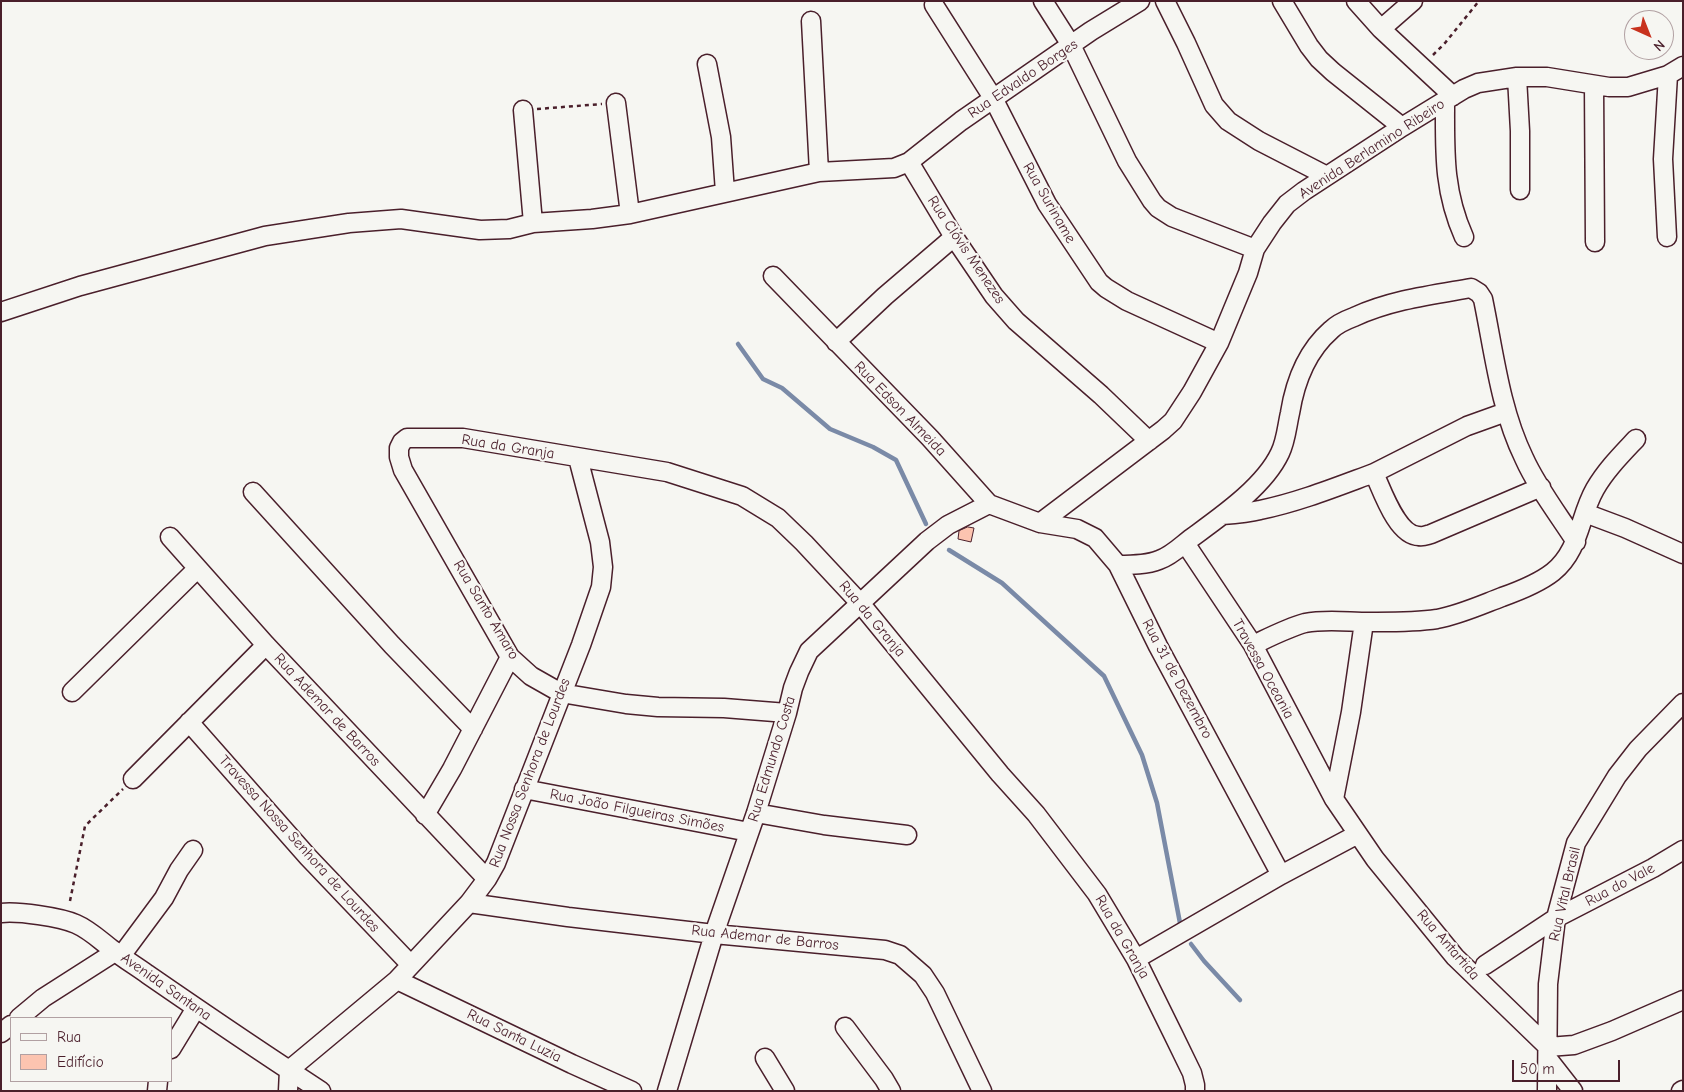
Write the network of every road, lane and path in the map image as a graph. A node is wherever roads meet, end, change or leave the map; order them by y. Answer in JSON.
{"nodes":[{"id":1,"x":1043,"y":1,"type":"edge"},
{"id":2,"x":1140,"y":1,"type":"edge"},
{"id":3,"x":1164,"y":1,"type":"edge"},
{"id":4,"x":1282,"y":1,"type":"edge"},
{"id":5,"x":1356,"y":1,"type":"edge"},
{"id":6,"x":1414,"y":1,"type":"edge"},
{"id":7,"x":1479,"y":1,"type":"edge"},
{"id":8,"x":934,"y":5,"type":"dead end"},
{"id":9,"x":811,"y":21,"type":"dead end"},
{"id":10,"x":1381,"y":29,"type":"junction"},
{"id":11,"x":1071,"y":45,"type":"junction"},
{"id":12,"x":707,"y":64,"type":"dead end"},
{"id":13,"x":1421,"y":66,"type":"junction"},
{"id":14,"x":1683,"y":66,"type":"edge"},
{"id":15,"x":1668,"y":75,"type":"junction"},
{"id":16,"x":1517,"y":77,"type":"junction"},
{"id":17,"x":1594,"y":85,"type":"junction"},
{"id":18,"x":993,"y":98,"type":"junction"},
{"id":19,"x":1449,"y":99,"type":"junction"},
{"id":20,"x":616,"y":103,"type":"joint"},
{"id":21,"x":523,"y":110,"type":"joint"},
{"id":22,"x":1402,"y":127,"type":"junction"},
{"id":23,"x":910,"y":162,"type":"junction"},
{"id":24,"x":819,"y":172,"type":"junction"},
{"id":25,"x":1327,"y":176,"type":"junction"},
{"id":26,"x":1520,"y":190,"type":"dead end"},
{"id":27,"x":726,"y":192,"type":"junction"},
{"id":28,"x":630,"y":214,"type":"junction"},
{"id":29,"x":534,"y":223,"type":"junction"},
{"id":30,"x":954,"y":237,"type":"junction"},
{"id":31,"x":1464,"y":237,"type":"dead end"},
{"id":32,"x":1667,"y":237,"type":"dead end"},
{"id":33,"x":1595,"y":242,"type":"dead end"},
{"id":34,"x":1255,"y":250,"type":"junction"},
{"id":35,"x":772,"y":276,"type":"dead end"},
{"id":36,"x":1,"y":312,"type":"edge"},
{"id":37,"x":836,"y":342,"type":"junction"},
{"id":38,"x":1219,"y":343,"type":"junction"},
{"id":39,"x":1506,"y":412,"type":"junction"},
{"id":40,"x":1636,"y":440,"type":"dead end"},
{"id":41,"x":1148,"y":441,"type":"junction"},
{"id":42,"x":578,"y":458,"type":"junction"},
{"id":43,"x":403,"y":470,"type":"joint"},
{"id":44,"x":1374,"y":473,"type":"junction"},
{"id":45,"x":1541,"y":487,"type":"junction"},
{"id":46,"x":253,"y":492,"type":"dead end"},
{"id":47,"x":989,"y":504,"type":"junction"},
{"id":48,"x":1585,"y":513,"type":"junction"},
{"id":49,"x":1222,"y":515,"type":"junction"},
{"id":50,"x":1040,"y":523,"type":"junction"},
{"id":51,"x":170,"y":537,"type":"dead end"},
{"id":52,"x":1576,"y":542,"type":"junction"},
{"id":53,"x":1185,"y":543,"type":"junction"},
{"id":54,"x":1683,"y":554,"type":"edge"},
{"id":55,"x":1118,"y":566,"type":"junction"},
{"id":56,"x":197,"y":569,"type":"junction"},
{"id":57,"x":860,"y":603,"type":"junction"},
{"id":58,"x":1364,"y":622,"type":"junction"},
{"id":59,"x":266,"y":645,"type":"junction"},
{"id":60,"x":1253,"y":645,"type":"junction"},
{"id":61,"x":510,"y":657,"type":"junction"},
{"id":62,"x":72,"y":692,"type":"dead end"},
{"id":63,"x":561,"y":693,"type":"junction"},
{"id":64,"x":1683,"y":703,"type":"edge"},
{"id":65,"x":787,"y":713,"type":"junction"},
{"id":66,"x":189,"y":722,"type":"junction"},
{"id":67,"x":473,"y":729,"type":"junction"},
{"id":68,"x":133,"y":779,"type":"joint"},
{"id":69,"x":524,"y":789,"type":"junction"},
{"id":70,"x":1334,"y":800,"type":"junction"},
{"id":71,"x":756,"y":814,"type":"junction"},
{"id":72,"x":425,"y":815,"type":"junction"},
{"id":73,"x":749,"y":832,"type":"junction"},
{"id":74,"x":1358,"y":834,"type":"junction"},
{"id":75,"x":907,"y":835,"type":"dead end"},
{"id":76,"x":193,"y":850,"type":"dead end"},
{"id":77,"x":1683,"y":850,"type":"edge"},
{"id":78,"x":1281,"y":874,"type":"junction"},
{"id":79,"x":488,"y":879,"type":"junction"},
{"id":80,"x":70,"y":901,"type":"dead end"},
{"id":81,"x":469,"y":903,"type":"junction"},
{"id":82,"x":1,"y":913,"type":"edge"},
{"id":83,"x":1556,"y":918,"type":"junction"},
{"id":84,"x":714,"y":934,"type":"junction"},
{"id":85,"x":118,"y":954,"type":"junction"},
{"id":86,"x":1136,"y":959,"type":"junction"},
{"id":87,"x":411,"y":965,"type":"junction"},
{"id":88,"x":1485,"y":965,"type":"dead end"},
{"id":89,"x":397,"y":980,"type":"junction"},
{"id":90,"x":1683,"y":1000,"type":"edge"},
{"id":91,"x":196,"y":1008,"type":"junction"},
{"id":92,"x":20,"y":1017,"type":"edge"},
{"id":93,"x":845,"y":1027,"type":"dead end"},
{"id":94,"x":172,"y":1047,"type":"edge"},
{"id":95,"x":1548,"y":1053,"type":"junction"},
{"id":96,"x":765,"y":1058,"type":"dead end"},
{"id":97,"x":288,"y":1070,"type":"junction"},
{"id":98,"x":288,"y":1091,"type":"edge"},
{"id":99,"x":321,"y":1091,"type":"edge"},
{"id":100,"x":632,"y":1091,"type":"edge"},
{"id":101,"x":667,"y":1091,"type":"edge"},
{"id":102,"x":785,"y":1091,"type":"edge"},
{"id":103,"x":891,"y":1091,"type":"edge"},
{"id":104,"x":982,"y":1091,"type":"edge"},
{"id":105,"x":1195,"y":1091,"type":"edge"},
{"id":106,"x":1547,"y":1091,"type":"edge"},
{"id":107,"x":1573,"y":1091,"type":"edge"}],
"edges":[{"from":1,"to":11,"type":"street"},
{"from":2,"to":11,"type":"street","name":"Rua Edvaldo Borges"},
{"from":3,"to":25,"type":"street"},
{"from":4,"to":22,"type":"street"},
{"from":5,"to":10,"type":"street"},
{"from":6,"to":10,"type":"street"},
{"from":7,"to":13,"type":"path"},
{"from":8,"to":18,"type":"street","name":"Rua Suriname"},
{"from":9,"to":24,"type":"street"},
{"from":10,"to":13,"type":"street"},
{"from":11,"to":18,"type":"street","name":"Rua Edvaldo Borges"},
{"from":11,"to":34,"type":"street"},
{"from":12,"to":27,"type":"street"},
{"from":13,"to":19,"type":"street"},
{"from":14,"to":15,"type":"street","name":"Avenida Berlamino Ribeiro"},
{"from":15,"to":17,"type":"street","name":"Avenida Berlamino Ribeiro"},
{"from":15,"to":32,"type":"street"},
{"from":16,"to":17,"type":"street","name":"Avenida Berlamino Ribeiro"},
{"from":16,"to":19,"type":"street","name":"Avenida Berlamino Ribeiro"},
{"from":16,"to":26,"type":"street"},
{"from":17,"to":33,"type":"street"},
{"from":18,"to":23,"type":"street","name":"Rua Edvaldo Borges"},
{"from":18,"to":38,"type":"street","name":"Rua Suriname"},
{"from":19,"to":22,"type":"street","name":"Avenida Berlamino Ribeiro"},
{"from":19,"to":31,"type":"street"},
{"from":20,"to":21,"type":"path"},
{"from":20,"to":28,"type":"street"},
{"from":21,"to":29,"type":"street"},
{"from":22,"to":25,"type":"street","name":"Avenida Berlamino Ribeiro"},
{"from":23,"to":24,"type":"street"},
{"from":23,"to":30,"type":"street","name":"Rua Clóvis Menezes"},
{"from":24,"to":27,"type":"street"},
{"from":25,"to":34,"type":"street","name":"Avenida Berlamino Ribeiro"},
{"from":27,"to":28,"type":"street"},
{"from":28,"to":29,"type":"street"},
{"from":29,"to":36,"type":"street"},
{"from":30,"to":37,"type":"street"},
{"from":30,"to":41,"type":"street","name":"Rua Clóvis Menezes"},
{"from":34,"to":38,"type":"street","name":"Avenida Berlamino Ribeiro"},
{"from":35,"to":37,"type":"street","name":"Rua Edson Almeida"},
{"from":37,"to":47,"type":"street","name":"Rua Edson Almeida"},
{"from":38,"to":41,"type":"street","name":"Avenida Berlamino Ribeiro"},
{"from":39,"to":44,"type":"street"},
{"from":39,"to":45,"type":"street"},
{"from":39,"to":49,"type":"street"},
{"from":40,"to":48,"type":"street"},
{"from":41,"to":50,"type":"street","name":"Avenida Berlamino Ribeiro"},
{"from":42,"to":43,"type":"street","name":"Rua da Granja"},
{"from":42,"to":57,"type":"street","name":"Rua da Granja"},
{"from":42,"to":63,"type":"street","name":"Rua Nossa Senhora de Lourdes"},
{"from":43,"to":61,"type":"street","name":"Rua Santo Amaro"},
{"from":44,"to":45,"type":"street"},
{"from":44,"to":49,"type":"street"},
{"from":45,"to":52,"type":"street"},
{"from":46,"to":67,"type":"street"},
{"from":47,"to":50,"type":"street","name":"Rua Edson Almeida"},
{"from":47,"to":57,"type":"street","name":"Rua Edmundo Costa"},
{"from":48,"to":52,"type":"street"},
{"from":48,"to":54,"type":"street"},
{"from":49,"to":53,"type":"street"},
{"from":50,"to":55,"type":"street","name":"Rua 31 de Dezembro"},
{"from":51,"to":56,"type":"street","name":"Rua Ademar de Barros"},
{"from":52,"to":58,"type":"street"},
{"from":53,"to":55,"type":"street"},
{"from":53,"to":60,"type":"street","name":"Travessa Oceania"},
{"from":55,"to":78,"type":"street","name":"Rua 31 de Dezembro"},
{"from":56,"to":59,"type":"street","name":"Rua Ademar de Barros"},
{"from":56,"to":62,"type":"street"},
{"from":57,"to":65,"type":"street","name":"Rua Edmundo Costa"},
{"from":57,"to":86,"type":"street","name":"Rua da Granja"},
{"from":58,"to":60,"type":"street"},
{"from":58,"to":70,"type":"street"},
{"from":59,"to":66,"type":"street"},
{"from":59,"to":72,"type":"street","name":"Rua Ademar de Barros"},
{"from":60,"to":70,"type":"street","name":"Travessa Oceania"},
{"from":61,"to":63,"type":"street","name":"Rua Santo Amaro"},
{"from":61,"to":67,"type":"street"},
{"from":63,"to":65,"type":"street","name":"Rua Santo Amaro"},
{"from":63,"to":69,"type":"street","name":"Rua Nossa Senhora de Lourdes"},
{"from":64,"to":83,"type":"street","name":"Rua Vital Brasil"},
{"from":65,"to":71,"type":"street","name":"Rua Edmundo Costa"},
{"from":66,"to":68,"type":"street"},
{"from":66,"to":87,"type":"street","name":"Travessa Nossa Senhora de Lourdes"},
{"from":67,"to":72,"type":"street"},
{"from":68,"to":80,"type":"path"},
{"from":69,"to":73,"type":"street","name":"Rua João Filgueiras Simões"},
{"from":69,"to":79,"type":"street","name":"Rua Nossa Senhora de Lourdes"},
{"from":70,"to":74,"type":"street","name":"Rua Antartida"},
{"from":71,"to":73,"type":"street","name":"Rua Edmundo Costa"},
{"from":71,"to":75,"type":"street"},
{"from":72,"to":79,"type":"street","name":"Rua Ademar de Barros"},
{"from":73,"to":84,"type":"street","name":"Rua Edmundo Costa"},
{"from":74,"to":78,"type":"street"},
{"from":74,"to":95,"type":"street","name":"Rua Antartida"},
{"from":76,"to":85,"type":"street"},
{"from":77,"to":83,"type":"street","name":"Rua do Vale"},
{"from":78,"to":86,"type":"street"},
{"from":79,"to":81,"type":"street","name":"Rua Nossa Senhora de Lourdes"},
{"from":81,"to":84,"type":"street","name":"Rua Ademar de Barros"},
{"from":81,"to":87,"type":"street","name":"Rua Nossa Senhora de Lourdes"},
{"from":82,"to":85,"type":"street","name":"Avenida Santana"},
{"from":83,"to":88,"type":"street","name":"Rua do Vale"},
{"from":83,"to":95,"type":"street","name":"Rua Vital Brasil"},
{"from":84,"to":101,"type":"street","name":"Rua Edmundo Costa"},
{"from":84,"to":104,"type":"street","name":"Rua Ademar de Barros"},
{"from":85,"to":91,"type":"street","name":"Avenida Santana"},
{"from":85,"to":92,"type":"street"},
{"from":86,"to":105,"type":"street","name":"Rua da Granja"},
{"from":87,"to":89,"type":"street","name":"Rua Nossa Senhora de Lourdes"},
{"from":89,"to":97,"type":"street","name":"Rua Nossa Senhora de Lourdes"},
{"from":89,"to":100,"type":"street","name":"Rua Santa Luzia"},
{"from":90,"to":95,"type":"street"},
{"from":91,"to":94,"type":"street"},
{"from":91,"to":97,"type":"street","name":"Avenida Santana"},
{"from":93,"to":103,"type":"street"},
{"from":95,"to":106,"type":"street","name":"Rua Vital Brasil"},
{"from":95,"to":107,"type":"street","name":"Rua Antartida"},
{"from":96,"to":102,"type":"street"},
{"from":97,"to":98,"type":"street"},
{"from":97,"to":99,"type":"street","name":"Avenida Santana"}]}
